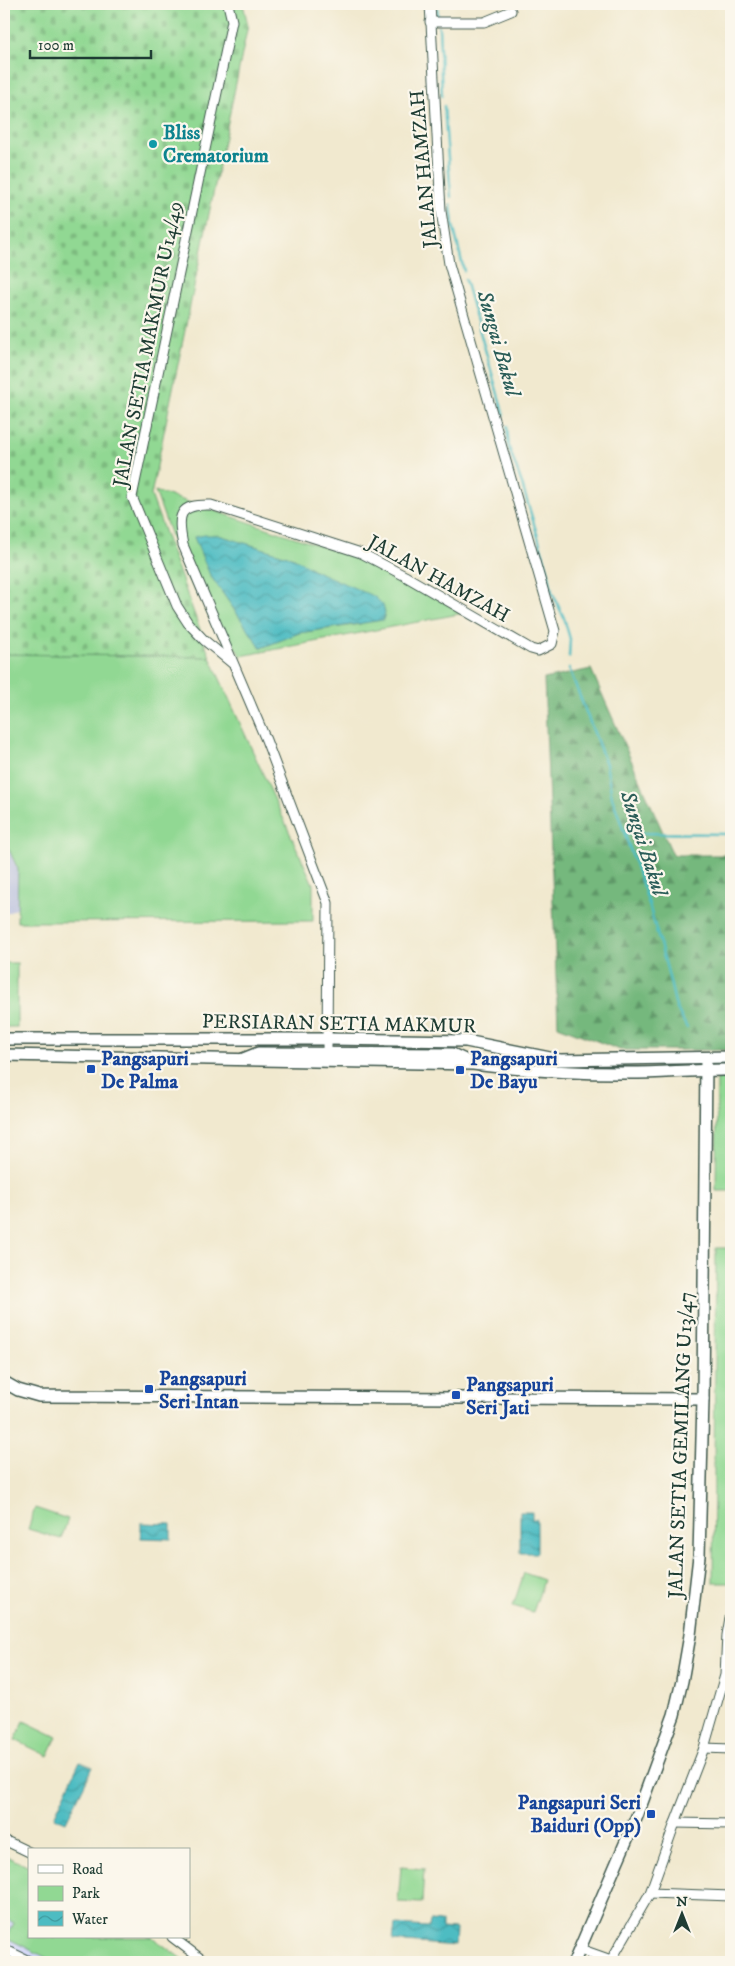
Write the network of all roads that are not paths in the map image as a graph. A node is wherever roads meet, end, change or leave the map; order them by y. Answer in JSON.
{"nodes":[{"id":1,"x":228,"y":4,"type":"edge"},
{"id":2,"x":430,"y":4,"type":"edge"},
{"id":3,"x":511,"y":11,"type":"dead end"},
{"id":4,"x":430,"y":22,"type":"junction"},
{"id":5,"x":233,"y":664,"type":"junction"},
{"id":6,"x":328,"y":1039,"type":"junction"},
{"id":7,"x":4,"y":1040,"type":"edge"},
{"id":8,"x":328,"y":1053,"type":"junction"},
{"id":9,"x":4,"y":1055,"type":"edge"},
{"id":10,"x":731,"y":1058,"type":"edge"},
{"id":11,"x":239,"y":1060,"type":"junction"},
{"id":12,"x":473,"y":1064,"type":"junction"},
{"id":13,"x":706,"y":1064,"type":"junction"},
{"id":14,"x":731,"y":1070,"type":"edge"},
{"id":15,"x":4,"y":1382,"type":"edge"},
{"id":16,"x":703,"y":1399,"type":"junction"},
{"id":17,"x":731,"y":1612,"type":"edge"},
{"id":18,"x":728,"y":1676,"type":"edge"},
{"id":19,"x":704,"y":1748,"type":"junction"},
{"id":20,"x":731,"y":1749,"type":"edge"},
{"id":21,"x":674,"y":1823,"type":"junction"},
{"id":22,"x":731,"y":1824,"type":"edge"},
{"id":23,"x":4,"y":1840,"type":"edge"},
{"id":24,"x":28,"y":1852,"type":"edge"},
{"id":25,"x":650,"y":1893,"type":"junction"},
{"id":26,"x":731,"y":1896,"type":"edge"},
{"id":27,"x":173,"y":1938,"type":"edge"},
{"id":28,"x":4,"y":1949,"type":"edge"},
{"id":29,"x":580,"y":1949,"type":"junction"},
{"id":30,"x":610,"y":1961,"type":"edge"},
{"id":31,"x":31,"y":1962,"type":"edge"},
{"id":32,"x":205,"y":1962,"type":"edge"},
{"id":33,"x":574,"y":1962,"type":"edge"}],
"edges":[{"from":1,"to":5,"type":"street","name":"JALAN SETIA MAKMUR U14/49"},
{"from":2,"to":4,"type":"street","name":"JALAN HAMZAH"},
{"from":3,"to":4,"type":"street"},
{"from":4,"to":5,"type":"street","name":"JALAN HAMZAH"},
{"from":5,"to":6,"type":"street","name":"JALAN HAMZAH"},
{"from":6,"to":7,"type":"street","name":"PERSIARAN SETIA MAKMUR"},
{"from":6,"to":8,"type":"street","name":"JALAN HAMZAH"},
{"from":6,"to":13,"type":"street","name":"PERSIARAN SETIA MAKMUR"},
{"from":8,"to":11,"type":"street"},
{"from":8,"to":12,"type":"street"},
{"from":9,"to":11,"type":"street","name":"PERSIARAN SETIA MAKMUR"},
{"from":10,"to":13,"type":"street","name":"PERSIARAN SETIA MAKMUR"},
{"from":11,"to":12,"type":"street","name":"PERSIARAN SETIA MAKMUR"},
{"from":12,"to":13,"type":"street","name":"PERSIARAN SETIA MAKMUR"},
{"from":13,"to":14,"type":"street","name":"PERSIARAN SETIA MAKMUR"},
{"from":13,"to":16,"type":"street","name":"JALAN SETIA GEMILANG U13/47"},
{"from":15,"to":16,"type":"street"},
{"from":16,"to":29,"type":"street","name":"JALAN SETIA GEMILANG U13/47"},
{"from":17,"to":18,"type":"street"},
{"from":18,"to":19,"type":"street"},
{"from":19,"to":20,"type":"street"},
{"from":19,"to":21,"type":"street"},
{"from":21,"to":22,"type":"street"},
{"from":21,"to":25,"type":"street"},
{"from":23,"to":24,"type":"street"},
{"from":25,"to":26,"type":"street"},
{"from":25,"to":30,"type":"street"},
{"from":27,"to":32,"type":"street"},
{"from":28,"to":31,"type":"street"},
{"from":29,"to":30,"type":"street"},
{"from":29,"to":33,"type":"street","name":"JALAN SETIA GEMILANG U13/47"}]}
